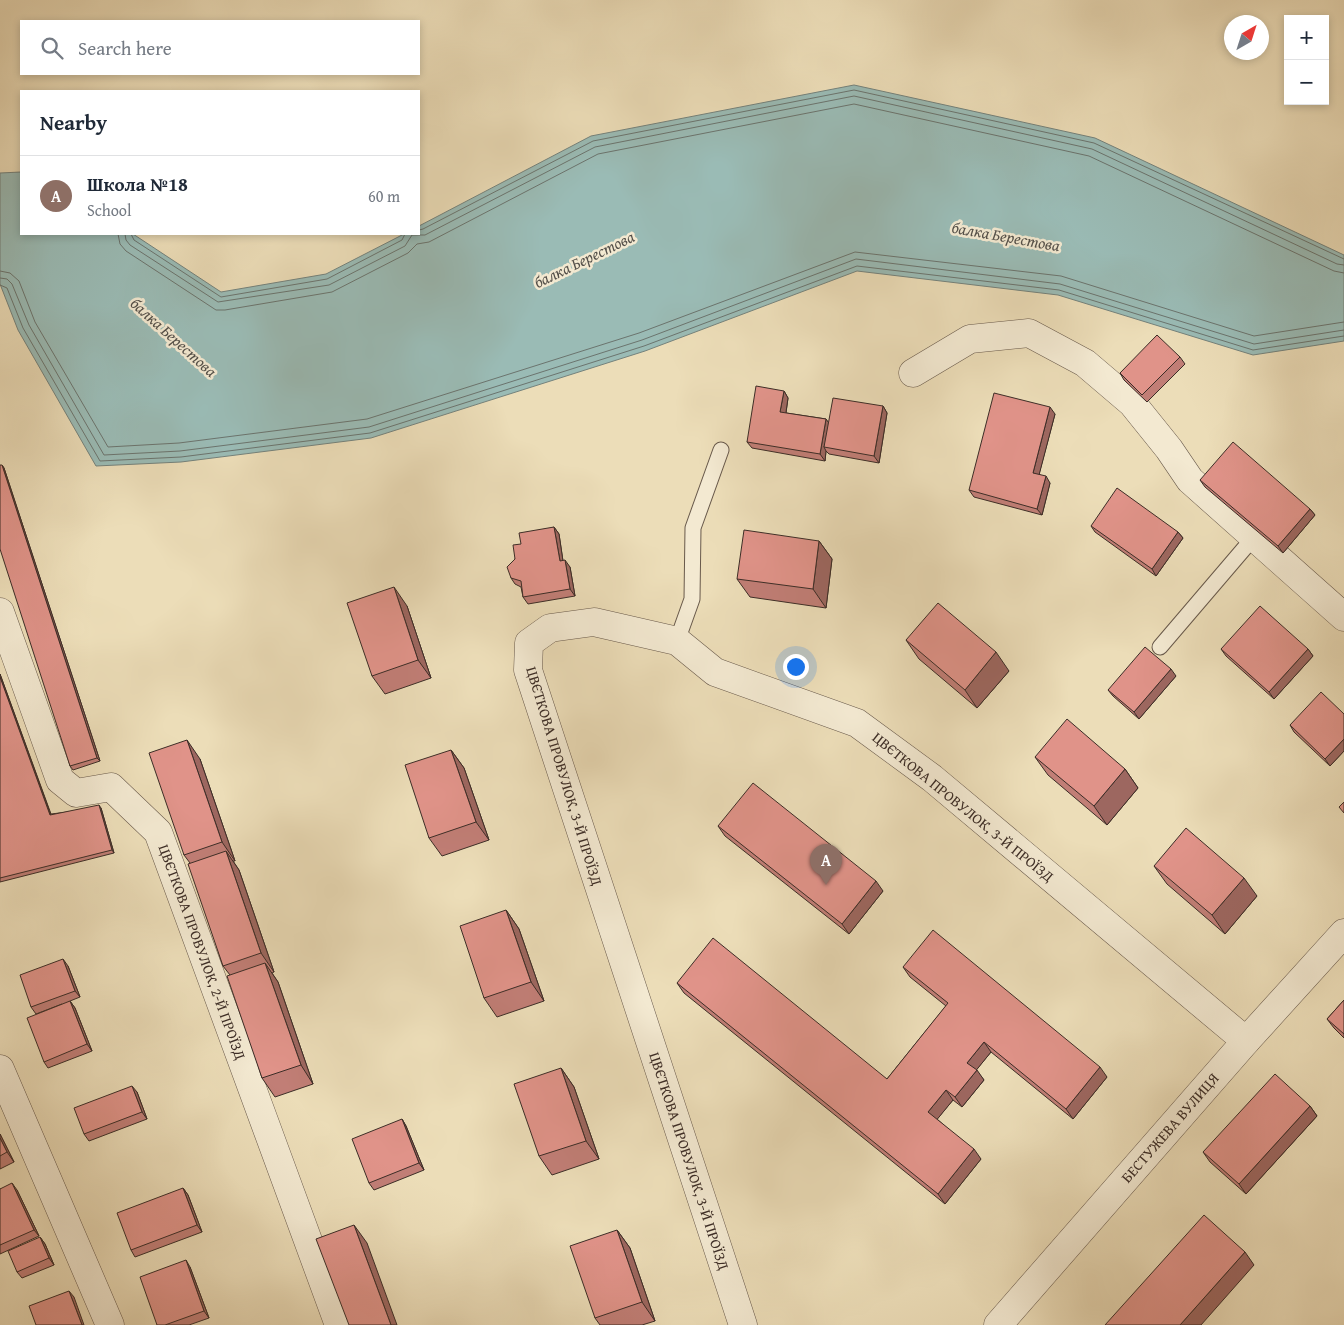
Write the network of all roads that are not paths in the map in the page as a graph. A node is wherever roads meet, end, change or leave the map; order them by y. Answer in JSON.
{"nodes":[{"id":1,"x":913,"y":373,"type":"dead end"},
{"id":2,"x":721,"y":450,"type":"dead end"},
{"id":3,"x":1254,"y":537,"type":"junction"},
{"id":4,"x":0,"y":612,"type":"edge"},
{"id":5,"x":1344,"y":617,"type":"edge"},
{"id":6,"x":677,"y":641,"type":"junction"},
{"id":7,"x":1160,"y":647,"type":"dead end"},
{"id":8,"x":1344,"y":933,"type":"edge"},
{"id":9,"x":1246,"y":1041,"type":"junction"},
{"id":10,"x":0,"y":1069,"type":"edge"},
{"id":11,"x":110,"y":1325,"type":"edge"},
{"id":12,"x":339,"y":1325,"type":"edge"},
{"id":13,"x":743,"y":1325,"type":"edge"},
{"id":14,"x":998,"y":1325,"type":"edge"}],
"edges":[{"from":1,"to":3,"type":"street"},
{"from":2,"to":6,"type":"lane"},
{"from":3,"to":5,"type":"street"},
{"from":3,"to":7,"type":"lane"},
{"from":4,"to":12,"type":"street","name":"ЦВЄТКОВА ПРОВУЛОК, 2-Й ПРОЇЗД"},
{"from":6,"to":9,"type":"street","name":"ЦВЄТКОВА ПРОВУЛОК, 3-Й ПРОЇЗД"},
{"from":6,"to":13,"type":"street","name":"ЦВЄТКОВА ПРОВУЛОК, 3-Й ПРОЇЗД"},
{"from":8,"to":9,"type":"street","name":"БЕСТУЖЕВА ВУЛИЦЯ"},
{"from":9,"to":14,"type":"street","name":"БЕСТУЖЕВА ВУЛИЦЯ"},
{"from":10,"to":11,"type":"street"}]}
